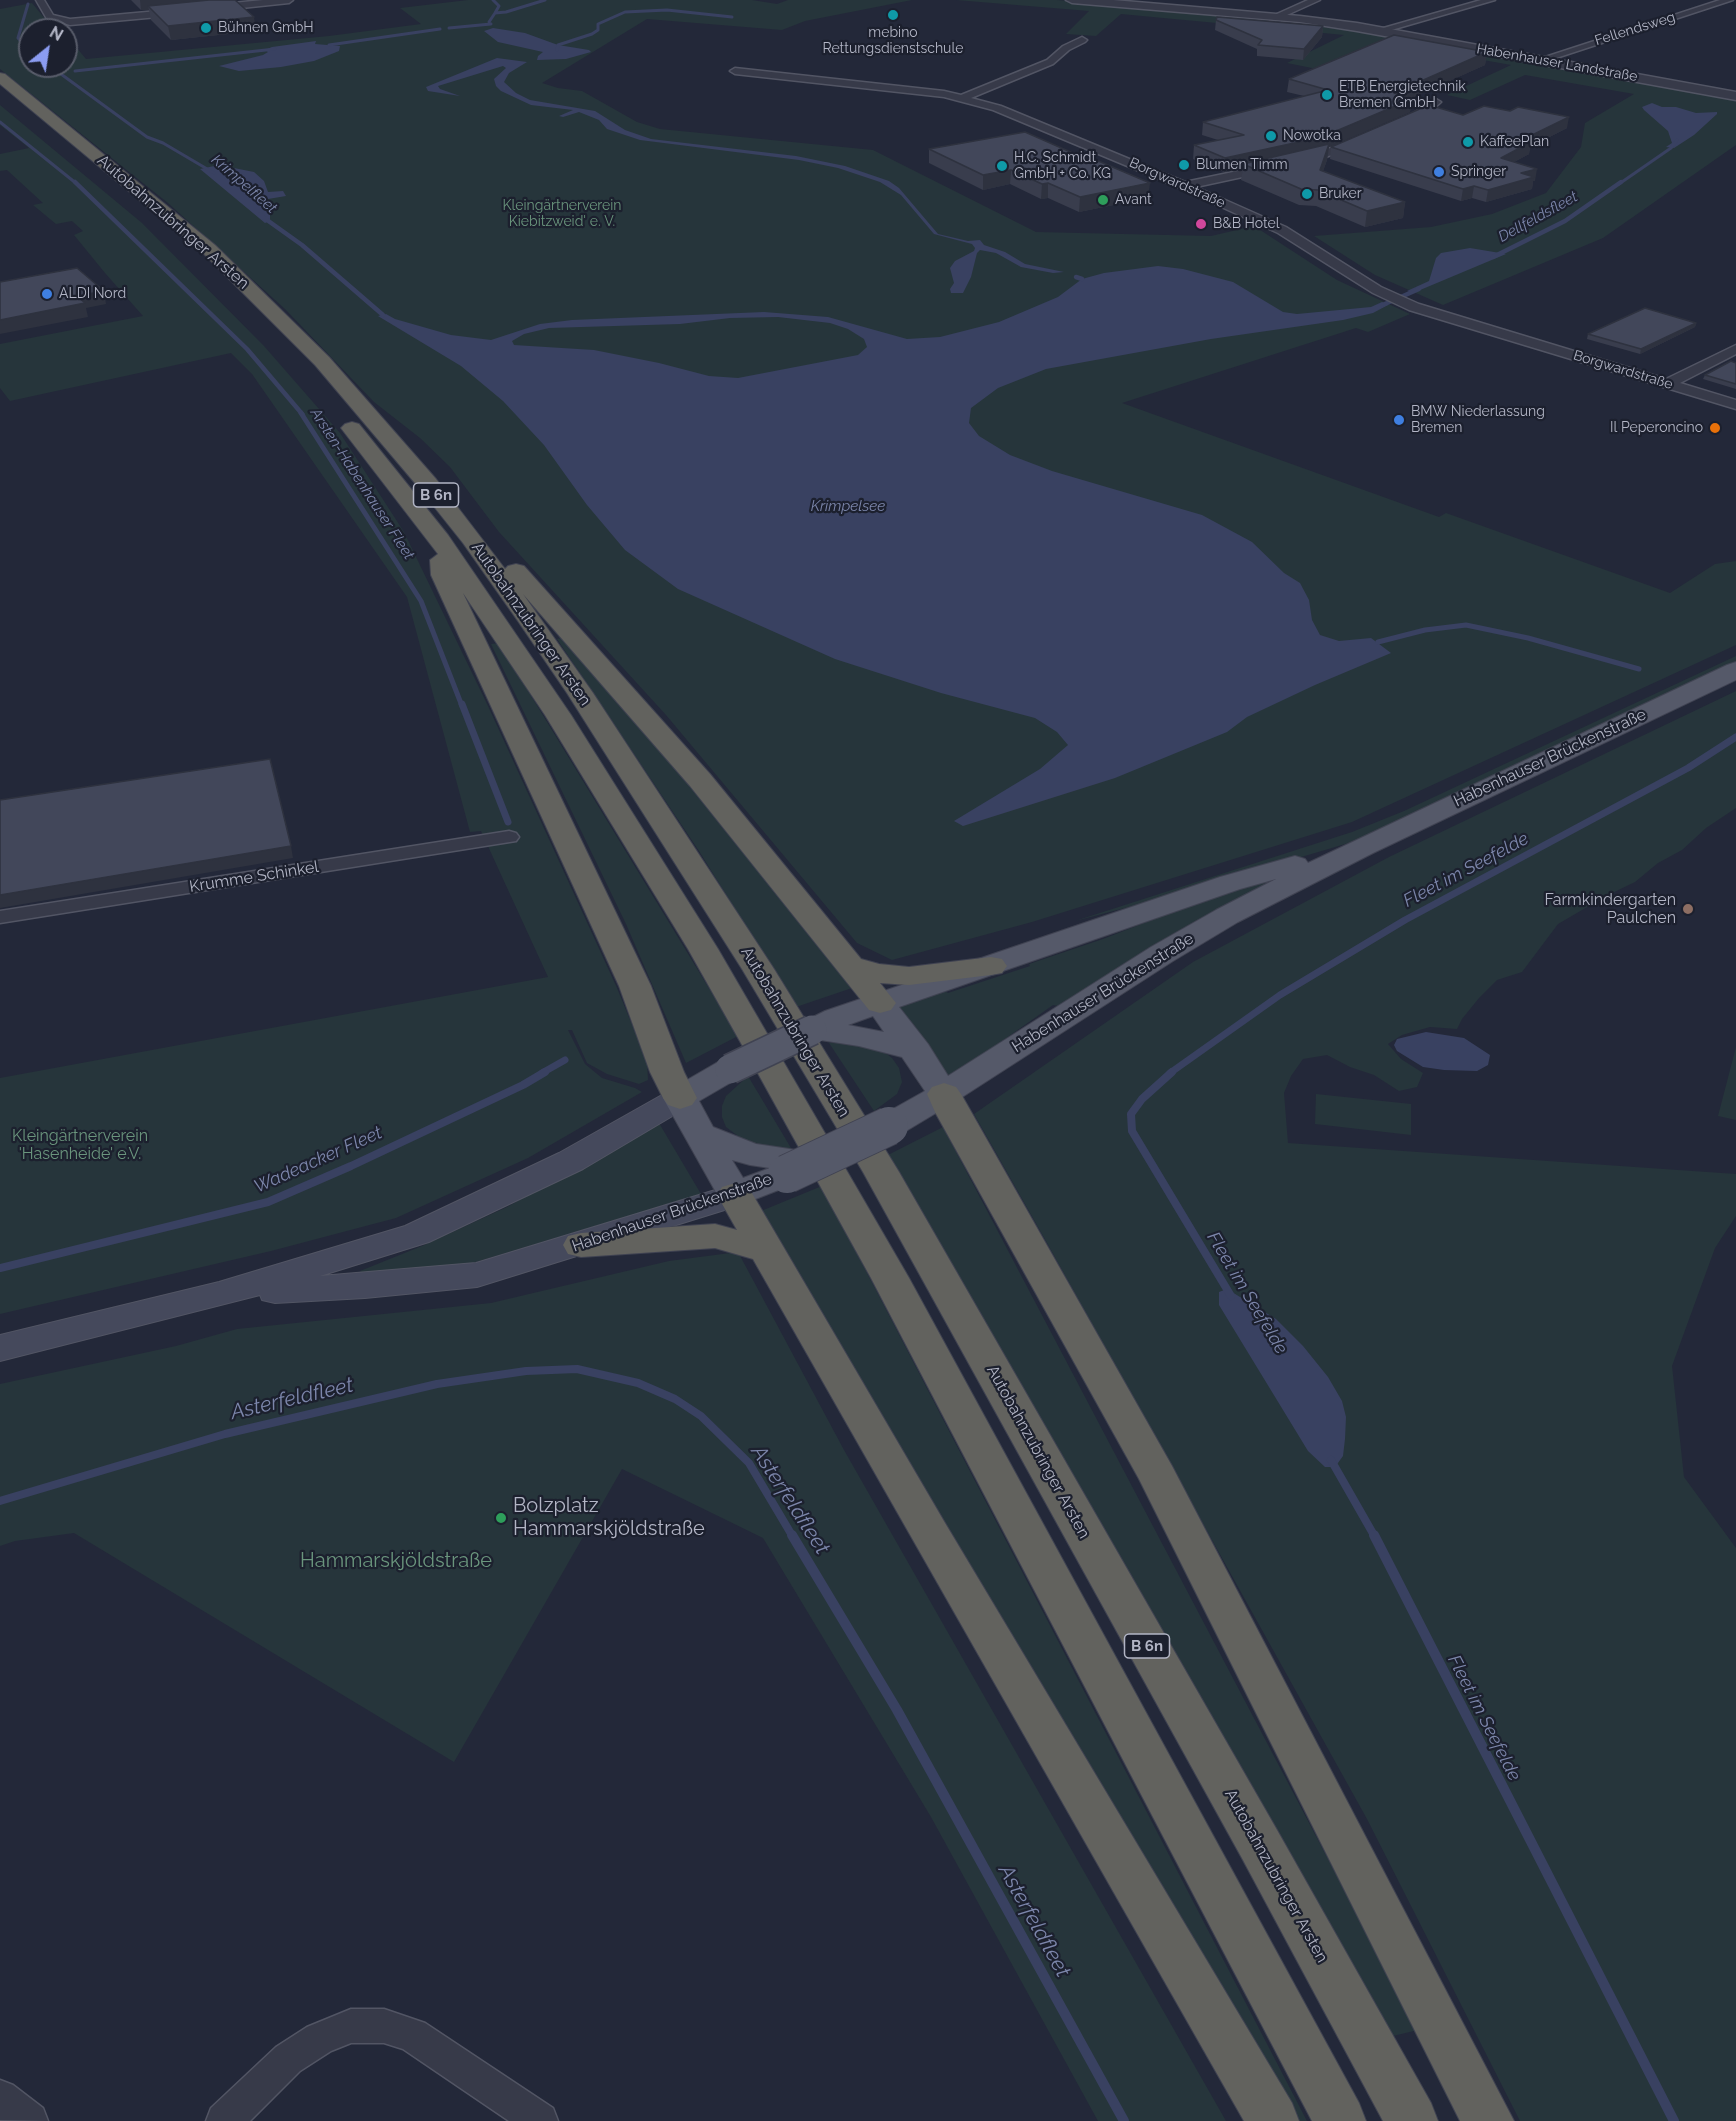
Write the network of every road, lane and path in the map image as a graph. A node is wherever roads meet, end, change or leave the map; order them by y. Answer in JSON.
{"nodes":[{"id":1,"x":40,"y":0,"type":"edge"},
{"id":2,"x":289,"y":0,"type":"edge"},
{"id":3,"x":1072,"y":0,"type":"edge"},
{"id":4,"x":1292,"y":0,"type":"edge"},
{"id":5,"x":1316,"y":0,"type":"edge"},
{"id":6,"x":1491,"y":0,"type":"edge"},
{"id":7,"x":1729,"y":0,"type":"edge"},
{"id":8,"x":207,"y":9,"type":"edge"},
{"id":9,"x":196,"y":10,"type":"edge"},
{"id":10,"x":1257,"y":16,"type":"junction"},
{"id":11,"x":1273,"y":18,"type":"junction"},
{"id":12,"x":1378,"y":31,"type":"junction"},
{"id":13,"x":1082,"y":40,"type":"dead end"},
{"id":14,"x":1541,"y":60,"type":"junction"},
{"id":15,"x":735,"y":71,"type":"dead end"},
{"id":16,"x":0,"y":77,"type":"edge"},
{"id":17,"x":0,"y":91,"type":"edge"},
{"id":18,"x":1736,"y":96,"type":"edge"},
{"id":19,"x":963,"y":98,"type":"junction"},
{"id":20,"x":1436,"y":102,"type":"dead end"},
{"id":21,"x":1398,"y":124,"type":"edge"},
{"id":22,"x":1373,"y":135,"type":"edge"},
{"id":23,"x":1184,"y":186,"type":"junction"},
{"id":24,"x":1736,"y":349,"type":"edge"},
{"id":25,"x":1668,"y":384,"type":"junction"},
{"id":26,"x":1736,"y":405,"type":"edge"},
{"id":27,"x":471,"y":538,"type":"junction"},
{"id":28,"x":440,"y":540,"type":"junction"},
{"id":29,"x":1736,"y":670,"type":"edge"},
{"id":30,"x":508,"y":837,"type":"dead end"},
{"id":31,"x":1363,"y":847,"type":"junction"},
{"id":32,"x":0,"y":917,"type":"edge"},
{"id":33,"x":848,"y":965,"type":"junction"},
{"id":34,"x":934,"y":978,"type":"junction"},
{"id":35,"x":880,"y":1003,"type":"junction"},
{"id":36,"x":830,"y":1027,"type":"junction"},
{"id":37,"x":916,"y":1051,"type":"junction"},
{"id":38,"x":944,"y":1094,"type":"junction"},
{"id":39,"x":680,"y":1098,"type":"junction"},
{"id":40,"x":703,"y":1134,"type":"junction"},
{"id":41,"x":792,"y":1165,"type":"junction"},
{"id":42,"x":735,"y":1196,"type":"junction"},
{"id":43,"x":581,"y":1245,"type":"junction"},
{"id":44,"x":766,"y":1250,"type":"junction"},
{"id":45,"x":222,"y":1293,"type":"junction"},
{"id":46,"x":0,"y":1348,"type":"edge"},
{"id":47,"x":0,"y":2097,"type":"edge"},
{"id":48,"x":30,"y":2121,"type":"edge"},
{"id":49,"x":224,"y":2121,"type":"edge"},
{"id":50,"x":540,"y":2121,"type":"edge"},
{"id":51,"x":1273,"y":2121,"type":"edge"},
{"id":52,"x":1340,"y":2121,"type":"edge"},
{"id":53,"x":1412,"y":2121,"type":"edge"},
{"id":54,"x":1488,"y":2121,"type":"edge"}],
"edges":[{"from":1,"to":9,"type":"street"},
{"from":2,"to":8,"type":"street"},
{"from":3,"to":10,"type":"street","name":"Habenhauser Landstraße"},
{"from":4,"to":10,"type":"street"},
{"from":5,"to":11,"type":"street"},
{"from":6,"to":12,"type":"street"},
{"from":7,"to":14,"type":"street","name":"Fellendsweg"},
{"from":10,"to":11,"type":"street","name":"Habenhauser Landstraße"},
{"from":11,"to":12,"type":"street","name":"Habenhauser Landstraße"},
{"from":12,"to":14,"type":"street","name":"Habenhauser Landstraße"},
{"from":13,"to":19,"type":"street"},
{"from":14,"to":18,"type":"street","name":"Habenhauser Landstraße"},
{"from":15,"to":19,"type":"street","name":"Borgwardstraße"},
{"from":16,"to":27,"type":"highway","name":"Autobahnzubringer Arsten","number":"B 6n"},
{"from":17,"to":28,"type":"highway","name":"Autobahnzubringer Arsten","number":"B 6n"},
{"from":19,"to":23,"type":"street","name":"Borgwardstraße"},
{"from":20,"to":21,"type":"street"},
{"from":22,"to":23,"type":"street"},
{"from":23,"to":25,"type":"street","name":"Borgwardstraße"},
{"from":24,"to":25,"type":"street"},
{"from":25,"to":26,"type":"street","name":"Borgwardstraße"},
{"from":27,"to":33,"type":"highway"},
{"from":27,"to":53,"type":"highway","name":"Autobahnzubringer Arsten","number":"B 6n"},
{"from":28,"to":39,"type":"highway"},
{"from":28,"to":52,"type":"highway","name":"Autobahnzubringer Arsten","number":"B 6n"},
{"from":29,"to":31,"type":"main road","name":"Habenhauser Brückenstraße"},
{"from":30,"to":32,"type":"street","name":"Krumme Schinkel"},
{"from":31,"to":34,"type":"main road","name":"Habenhauser Brückenstraße"},
{"from":31,"to":38,"type":"main road","name":"Habenhauser Brückenstraße"},
{"from":33,"to":34,"type":"highway"},
{"from":33,"to":35,"type":"highway"},
{"from":34,"to":35,"type":"main road","name":"Habenhauser Brückenstraße"},
{"from":35,"to":36,"type":"main road","name":"Habenhauser Brückenstraße"},
{"from":35,"to":37,"type":"main road"},
{"from":36,"to":37,"type":"main road"},
{"from":36,"to":39,"type":"main road","name":"Habenhauser Brückenstraße","bridge":true},
{"from":37,"to":38,"type":"main road"},
{"from":38,"to":41,"type":"main road","name":"Habenhauser Brückenstraße","bridge":true},
{"from":38,"to":54,"type":"highway"},
{"from":39,"to":40,"type":"main road"},
{"from":39,"to":45,"type":"main road","name":"Habenhauser Brückenstraße"},
{"from":40,"to":41,"type":"main road"},
{"from":40,"to":42,"type":"main road"},
{"from":41,"to":42,"type":"main road","name":"Habenhauser Brückenstraße"},
{"from":42,"to":43,"type":"main road","name":"Habenhauser Brückenstraße"},
{"from":42,"to":44,"type":"highway"},
{"from":43,"to":44,"type":"highway"},
{"from":43,"to":45,"type":"main road","name":"Habenhauser Brückenstraße"},
{"from":44,"to":51,"type":"highway"},
{"from":45,"to":46,"type":"main road","name":"Habenhauser Brückenstraße"},
{"from":47,"to":48,"type":"street"},
{"from":49,"to":50,"type":"street"}]}
